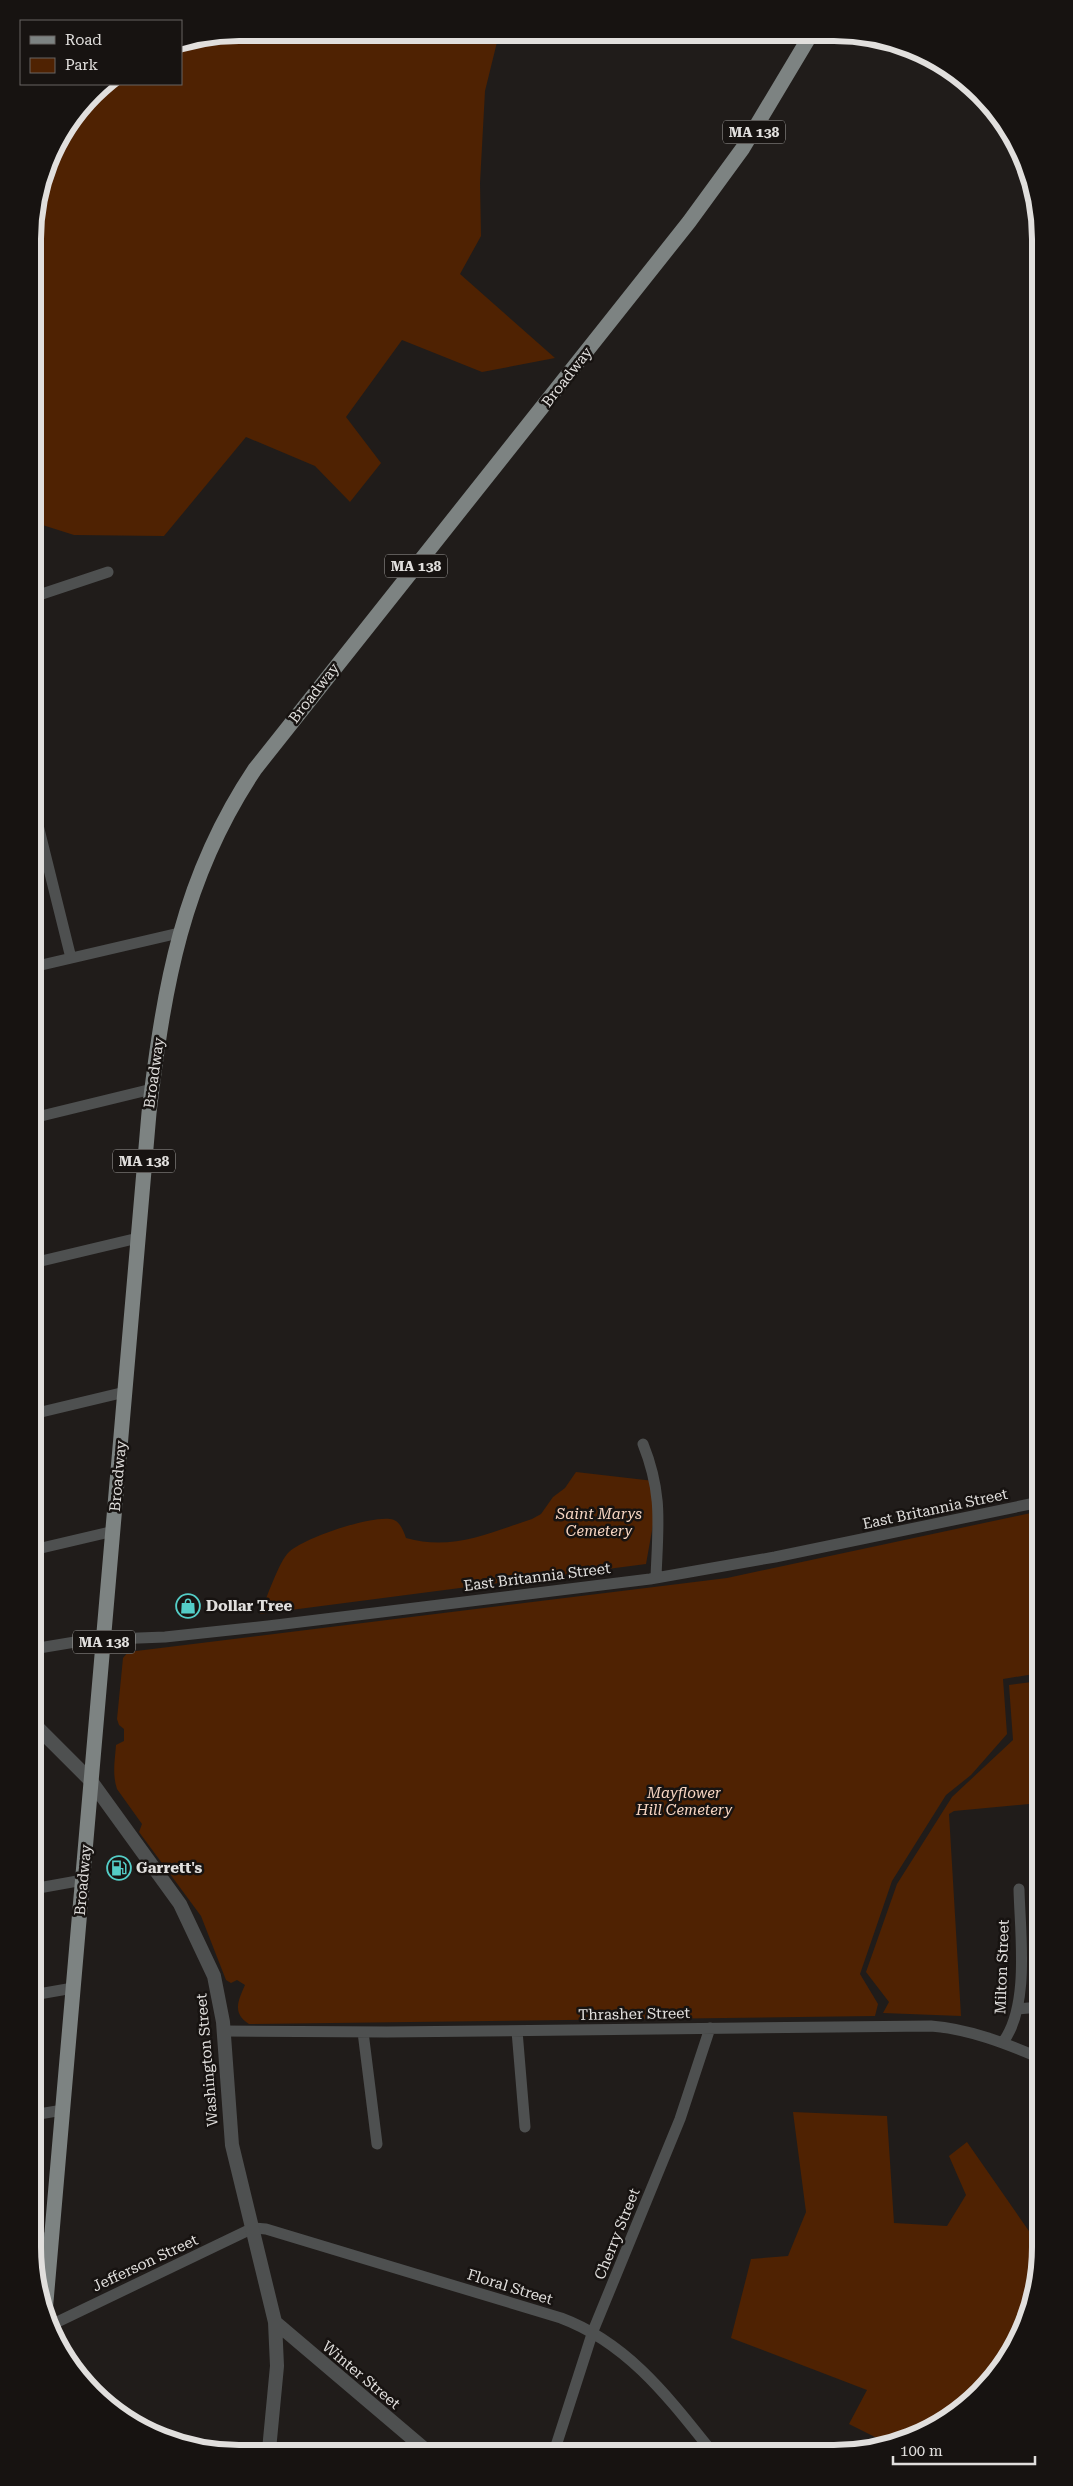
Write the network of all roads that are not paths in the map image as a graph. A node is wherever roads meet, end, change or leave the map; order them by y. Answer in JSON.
{"nodes":[{"id":1,"x":807,"y":41,"type":"edge"},
{"id":2,"x":108,"y":572,"type":"dead end"},
{"id":3,"x":41,"y":594,"type":"edge"},
{"id":4,"x":41,"y":836,"type":"edge"},
{"id":5,"x":179,"y":933,"type":"junction"},
{"id":6,"x":72,"y":958,"type":"junction"},
{"id":7,"x":41,"y":965,"type":"edge"},
{"id":8,"x":152,"y":1089,"type":"junction"},
{"id":9,"x":41,"y":1116,"type":"edge"},
{"id":10,"x":138,"y":1238,"type":"junction"},
{"id":11,"x":41,"y":1261,"type":"edge"},
{"id":12,"x":125,"y":1392,"type":"junction"},
{"id":13,"x":41,"y":1412,"type":"edge"},
{"id":14,"x":643,"y":1444,"type":"dead end"},
{"id":15,"x":1032,"y":1504,"type":"edge"},
{"id":16,"x":114,"y":1531,"type":"junction"},
{"id":17,"x":41,"y":1548,"type":"edge"},
{"id":18,"x":656,"y":1577,"type":"junction"},
{"id":19,"x":104,"y":1640,"type":"junction"},
{"id":20,"x":41,"y":1648,"type":"edge"},
{"id":21,"x":41,"y":1731,"type":"edge"},
{"id":22,"x":91,"y":1781,"type":"junction"},
{"id":23,"x":82,"y":1880,"type":"junction"},
{"id":24,"x":41,"y":1888,"type":"edge"},
{"id":25,"x":1018,"y":1889,"type":"dead end"},
{"id":26,"x":73,"y":1988,"type":"junction"},
{"id":27,"x":41,"y":1993,"type":"edge"},
{"id":28,"x":1032,"y":2008,"type":"edge"},
{"id":29,"x":1017,"y":2009,"type":"junction"},
{"id":30,"x":710,"y":2028,"type":"junction"},
{"id":31,"x":224,"y":2031,"type":"junction"},
{"id":32,"x":517,"y":2031,"type":"junction"},
{"id":33,"x":363,"y":2032,"type":"junction"},
{"id":34,"x":1003,"y":2042,"type":"junction"},
{"id":35,"x":1032,"y":2055,"type":"edge"},
{"id":36,"x":63,"y":2110,"type":"junction"},
{"id":37,"x":41,"y":2114,"type":"edge"},
{"id":38,"x":525,"y":2127,"type":"dead end"},
{"id":39,"x":377,"y":2144,"type":"dead end"},
{"id":40,"x":253,"y":2228,"type":"junction"},
{"id":41,"x":52,"y":2235,"type":"junction"},
{"id":42,"x":41,"y":2240,"type":"edge"},
{"id":43,"x":47,"y":2293,"type":"edge"},
{"id":44,"x":56,"y":2322,"type":"edge"},
{"id":45,"x":275,"y":2322,"type":"junction"},
{"id":46,"x":593,"y":2331,"type":"junction"},
{"id":47,"x":269,"y":2445,"type":"edge"},
{"id":48,"x":420,"y":2445,"type":"edge"},
{"id":49,"x":556,"y":2445,"type":"edge"},
{"id":50,"x":706,"y":2445,"type":"edge"}],
"edges":[{"from":1,"to":5,"type":"main road","name":"Broadway","number":"MA 138"},
{"from":2,"to":3,"type":"street"},
{"from":4,"to":6,"type":"street"},
{"from":5,"to":6,"type":"street"},
{"from":5,"to":8,"type":"main road","name":"Broadway","number":"MA 138"},
{"from":6,"to":7,"type":"street"},
{"from":8,"to":9,"type":"street"},
{"from":8,"to":10,"type":"main road","name":"Broadway","number":"MA 138"},
{"from":10,"to":11,"type":"street"},
{"from":10,"to":12,"type":"main road","name":"Broadway","number":"MA 138"},
{"from":12,"to":13,"type":"street"},
{"from":12,"to":16,"type":"main road","name":"Broadway","number":"MA 138"},
{"from":14,"to":18,"type":"street"},
{"from":15,"to":18,"type":"street","name":"East Britannia Street"},
{"from":16,"to":17,"type":"street"},
{"from":16,"to":19,"type":"main road","name":"Broadway","number":"MA 138"},
{"from":18,"to":19,"type":"street","name":"East Britannia Street"},
{"from":19,"to":20,"type":"street","name":"East Britannia Street"},
{"from":19,"to":22,"type":"main road","name":"Broadway","number":"MA 138"},
{"from":21,"to":22,"type":"street","name":"Washington Street"},
{"from":22,"to":23,"type":"main road","name":"Broadway","number":"MA 138"},
{"from":22,"to":31,"type":"street","name":"Washington Street"},
{"from":23,"to":24,"type":"street"},
{"from":23,"to":26,"type":"main road","name":"Broadway","number":"MA 138"},
{"from":25,"to":29,"type":"street","name":"Milton Street"},
{"from":26,"to":27,"type":"street"},
{"from":26,"to":36,"type":"main road","name":"Broadway","number":"MA 138"},
{"from":28,"to":29,"type":"street"},
{"from":29,"to":34,"type":"street","name":"Milton Street"},
{"from":30,"to":32,"type":"street","name":"Thrasher Street"},
{"from":30,"to":34,"type":"street","name":"Thrasher Street"},
{"from":30,"to":46,"type":"street","name":"Cherry Street"},
{"from":31,"to":33,"type":"street","name":"Thrasher Street"},
{"from":31,"to":40,"type":"street","name":"Washington Street"},
{"from":32,"to":33,"type":"street","name":"Thrasher Street"},
{"from":32,"to":38,"type":"street"},
{"from":33,"to":39,"type":"street"},
{"from":34,"to":35,"type":"street","name":"Thrasher Street"},
{"from":36,"to":37,"type":"street"},
{"from":36,"to":41,"type":"main road","name":"Broadway","number":"MA 138"},
{"from":40,"to":44,"type":"street","name":"Jefferson Street"},
{"from":40,"to":45,"type":"street","name":"Washington Street"},
{"from":40,"to":46,"type":"street","name":"Floral Street"},
{"from":41,"to":42,"type":"street"},
{"from":41,"to":43,"type":"main road","name":"Broadway","number":"MA 138"},
{"from":45,"to":47,"type":"street","name":"Washington Street"},
{"from":45,"to":48,"type":"street","name":"Winter Street"},
{"from":46,"to":49,"type":"street","name":"Cherry Street"},
{"from":46,"to":50,"type":"street","name":"Floral Street"}]}
